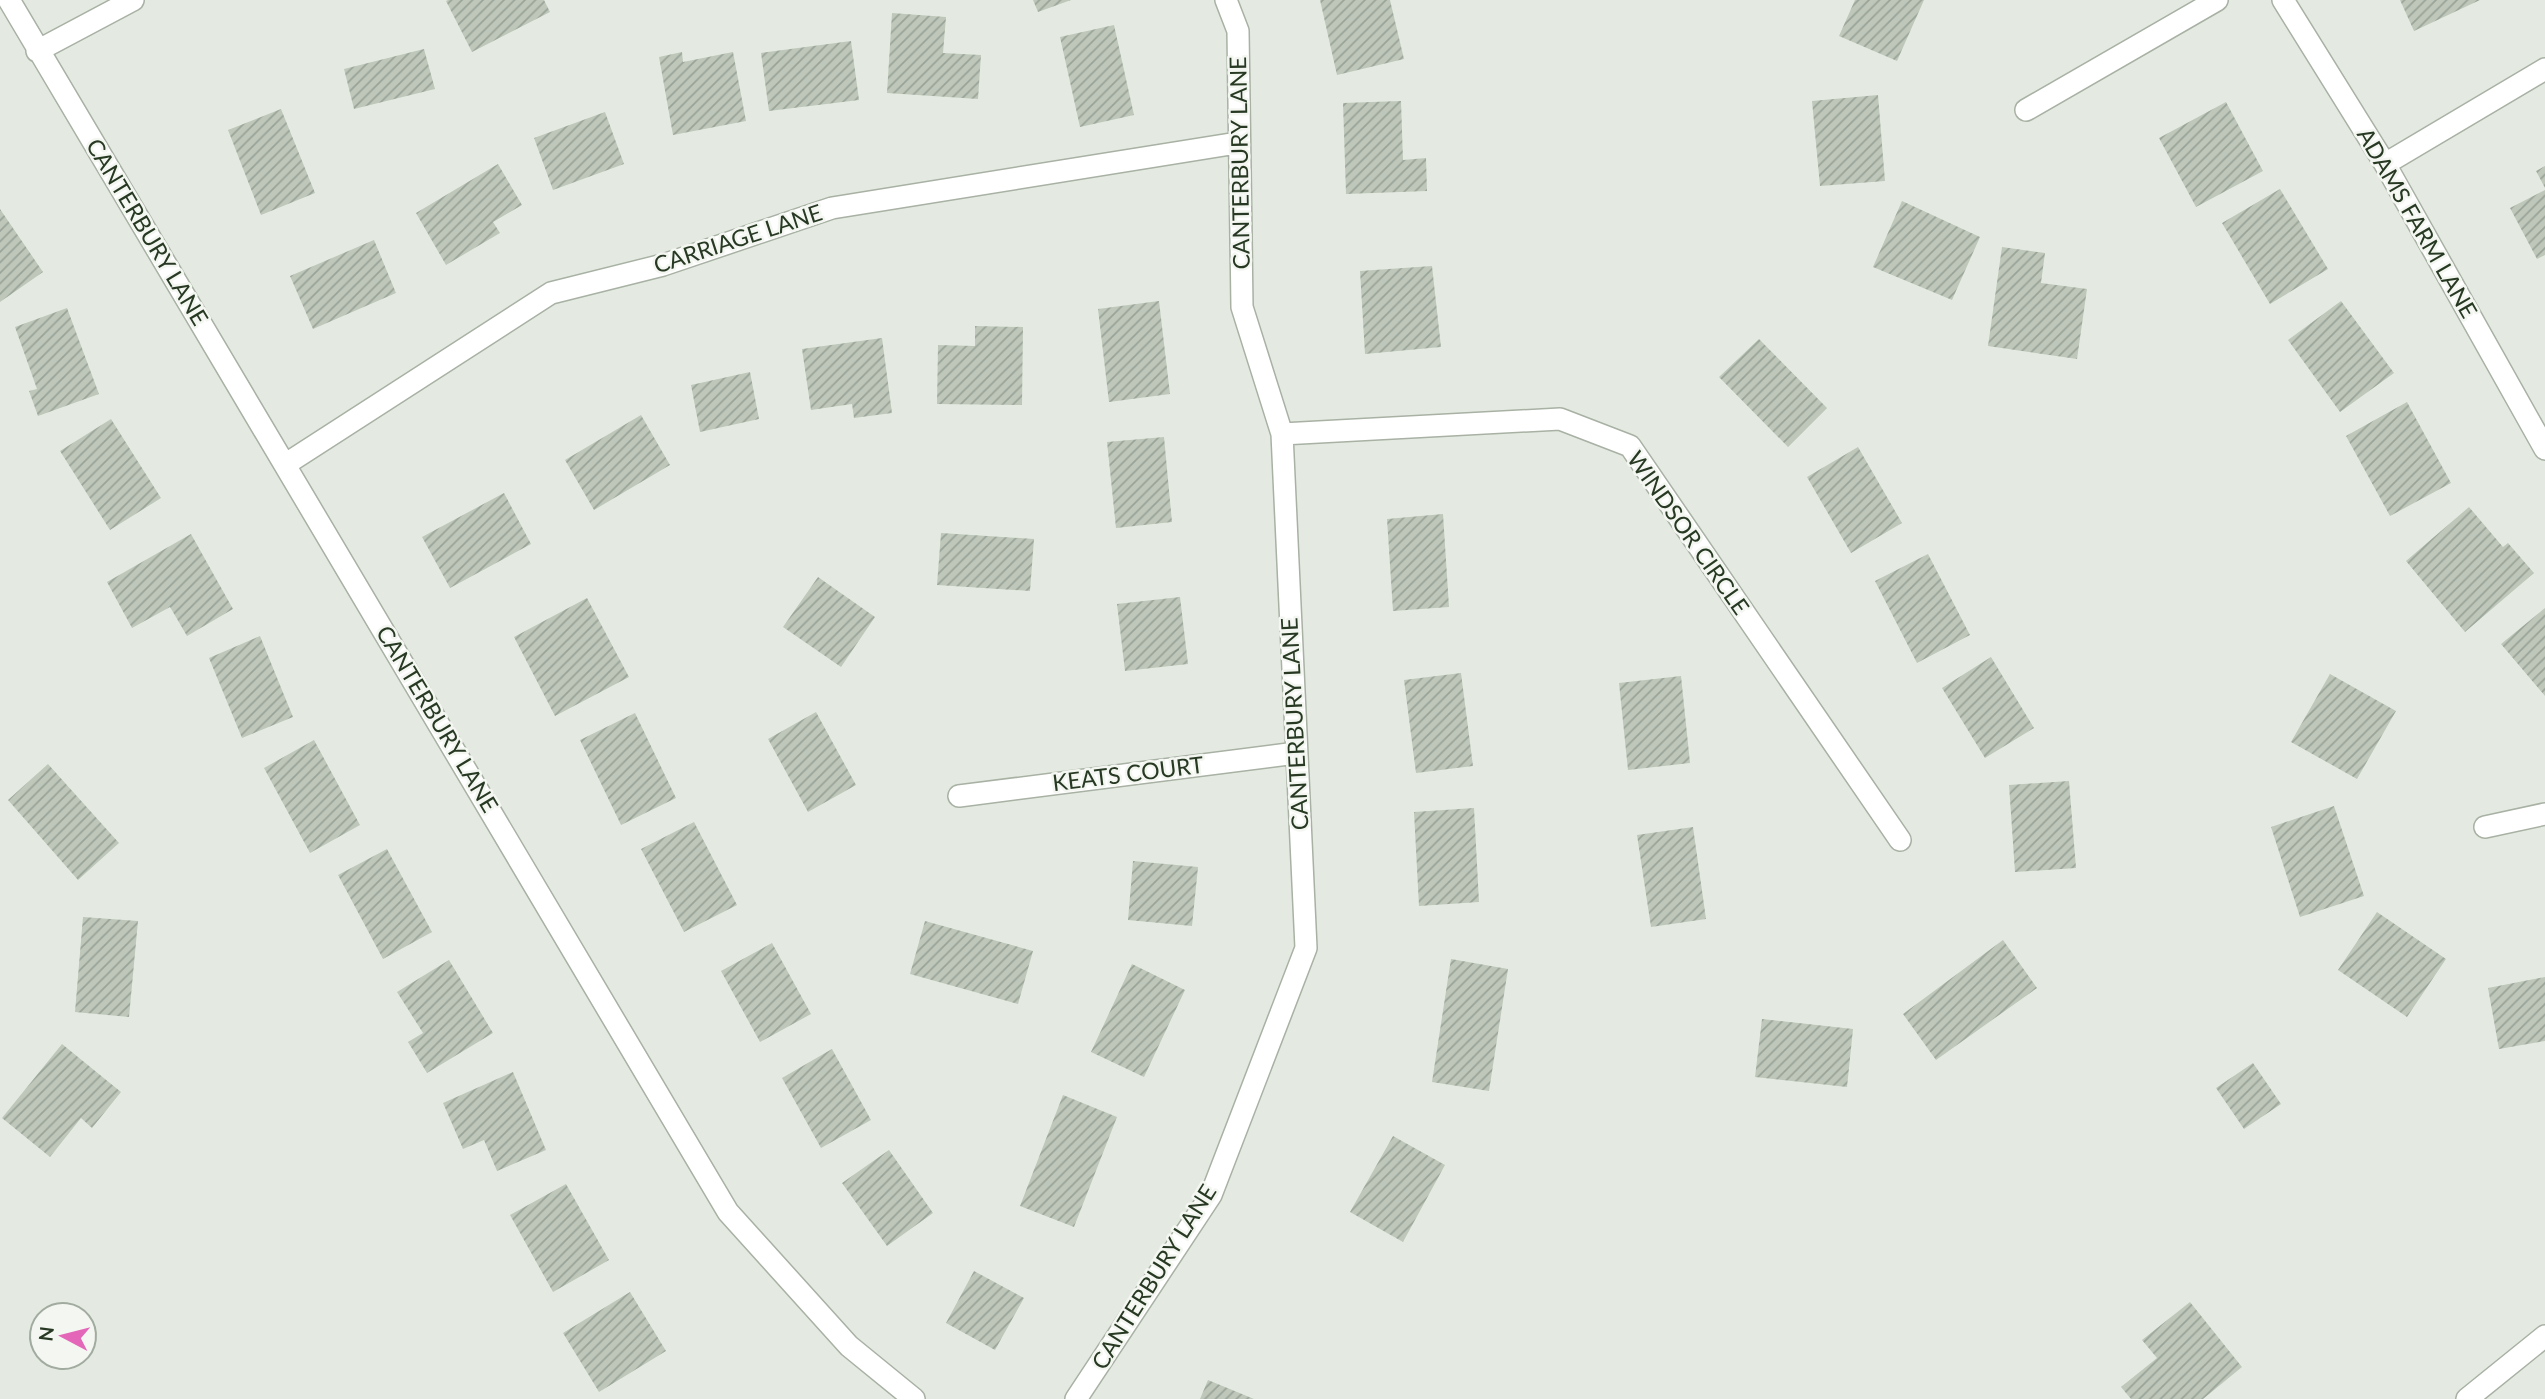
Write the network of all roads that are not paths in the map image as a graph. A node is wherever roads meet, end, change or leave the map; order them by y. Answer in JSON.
{"nodes":[{"id":1,"x":9,"y":0,"type":"edge"},
{"id":2,"x":133,"y":0,"type":"edge"},
{"id":3,"x":1226,"y":0,"type":"edge"},
{"id":4,"x":2217,"y":0,"type":"edge"},
{"id":5,"x":2283,"y":0,"type":"edge"},
{"id":6,"x":37,"y":51,"type":"junction"},
{"id":7,"x":2545,"y":69,"type":"edge"},
{"id":8,"x":2026,"y":110,"type":"dead end"},
{"id":9,"x":1237,"y":143,"type":"junction"},
{"id":10,"x":2385,"y":164,"type":"junction"},
{"id":11,"x":1282,"y":434,"type":"junction"},
{"id":12,"x":2545,"y":449,"type":"edge"},
{"id":13,"x":286,"y":464,"type":"junction"},
{"id":14,"x":1296,"y":753,"type":"junction"},
{"id":15,"x":959,"y":796,"type":"dead end"},
{"id":16,"x":2545,"y":814,"type":"edge"},
{"id":17,"x":2485,"y":827,"type":"dead end"},
{"id":18,"x":1900,"y":840,"type":"dead end"},
{"id":19,"x":2545,"y":1336,"type":"edge"},
{"id":20,"x":914,"y":1399,"type":"edge"},
{"id":21,"x":1076,"y":1399,"type":"edge"},
{"id":22,"x":2467,"y":1399,"type":"edge"}],
"edges":[{"from":1,"to":6,"type":"street","name":"CANTERBURY LANE"},
{"from":2,"to":6,"type":"street"},
{"from":3,"to":9,"type":"street","name":"CANTERBURY LANE"},
{"from":4,"to":8,"type":"street"},
{"from":5,"to":10,"type":"street","name":"ADAMS FARM LANE"},
{"from":6,"to":13,"type":"street","name":"CANTERBURY LANE"},
{"from":7,"to":10,"type":"street"},
{"from":9,"to":11,"type":"street","name":"CANTERBURY LANE"},
{"from":9,"to":13,"type":"street","name":"CARRIAGE LANE"},
{"from":10,"to":12,"type":"street","name":"ADAMS FARM LANE"},
{"from":11,"to":14,"type":"street","name":"CANTERBURY LANE"},
{"from":11,"to":18,"type":"street","name":"WINDSOR CIRCLE"},
{"from":13,"to":20,"type":"street","name":"CANTERBURY LANE"},
{"from":14,"to":15,"type":"street","name":"KEATS COURT"},
{"from":14,"to":21,"type":"street","name":"CANTERBURY LANE"},
{"from":16,"to":17,"type":"street"},
{"from":19,"to":22,"type":"street"}]}
